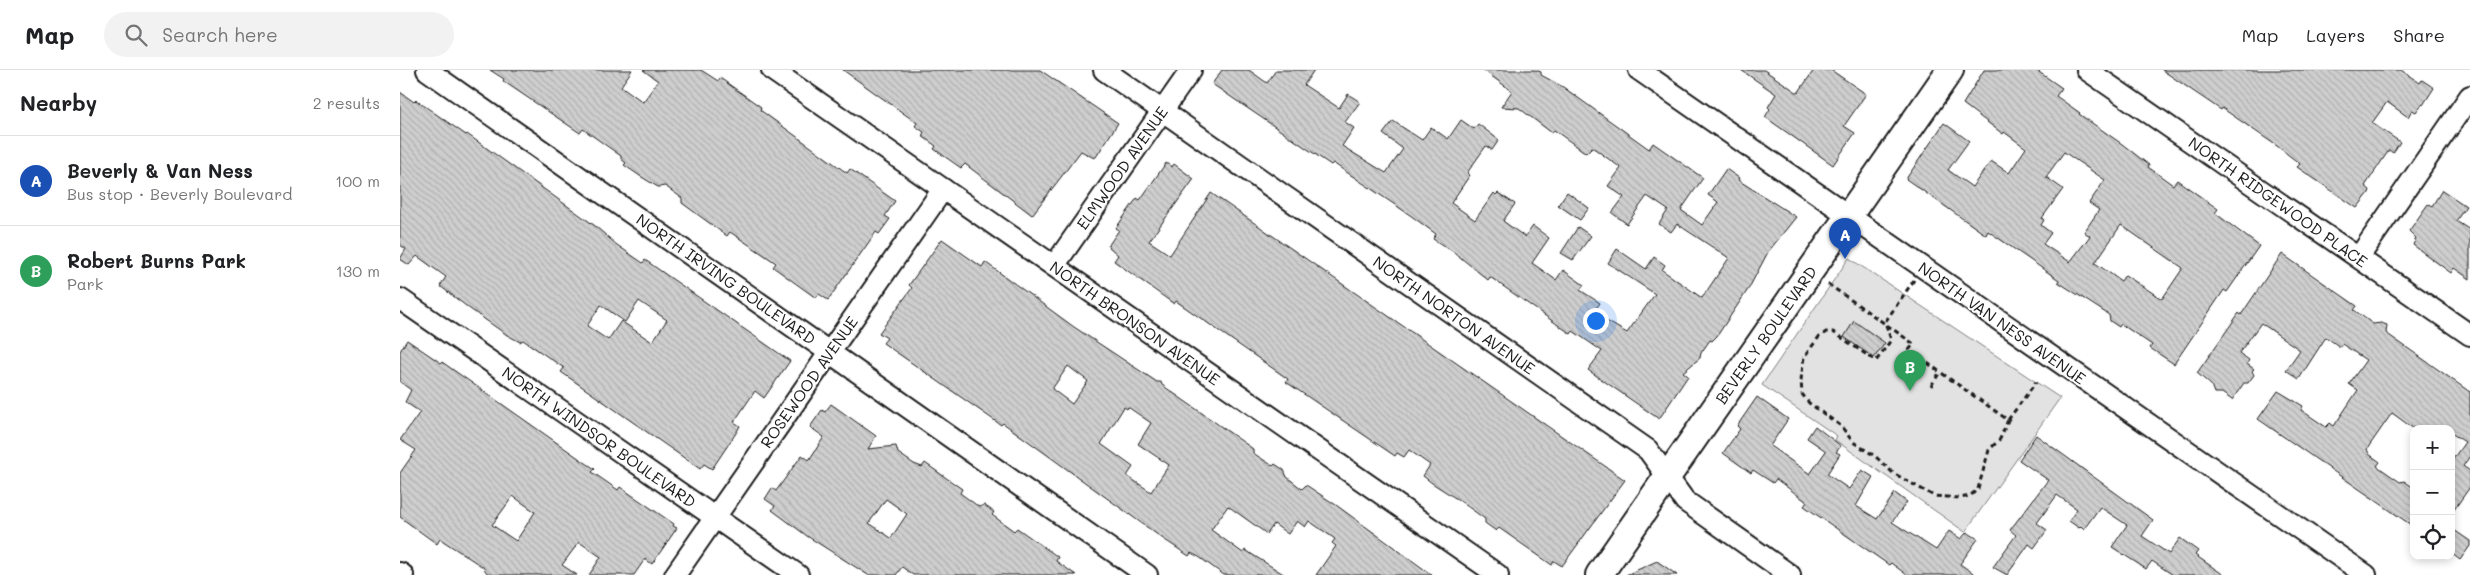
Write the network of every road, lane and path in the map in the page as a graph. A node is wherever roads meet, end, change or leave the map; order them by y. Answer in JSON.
{"nodes":[{"id":1,"x":427,"y":70,"type":"edge"},
{"id":2,"x":772,"y":70,"type":"edge"},
{"id":3,"x":1104,"y":70,"type":"edge"},
{"id":4,"x":1191,"y":70,"type":"edge"},
{"id":5,"x":1639,"y":70,"type":"edge"},
{"id":6,"x":1950,"y":70,"type":"edge"},
{"id":7,"x":2086,"y":70,"type":"edge"},
{"id":8,"x":2470,"y":96,"type":"edge"},
{"id":9,"x":1162,"y":111,"type":"junction"},
{"id":10,"x":943,"y":189,"type":"junction"},
{"id":11,"x":1849,"y":216,"type":"junction"},
{"id":12,"x":2359,"y":257,"type":"junction"},
{"id":13,"x":1054,"y":266,"type":"junction"},
{"id":14,"x":1922,"y":267,"type":"junction"},
{"id":15,"x":1828,"y":284,"type":"dead end"},
{"id":16,"x":400,"y":298,"type":"edge"},
{"id":17,"x":1885,"y":322,"type":"junction"},
{"id":18,"x":2470,"y":335,"type":"edge"},
{"id":19,"x":830,"y":352,"type":"junction"},
{"id":20,"x":1940,"y":372,"type":"junction"},
{"id":21,"x":2036,"y":382,"type":"dead end"},
{"id":22,"x":1931,"y":386,"type":"dead end"},
{"id":23,"x":2008,"y":420,"type":"junction"},
{"id":24,"x":1668,"y":476,"type":"junction"},
{"id":25,"x":716,"y":517,"type":"junction"},
{"id":26,"x":400,"y":573,"type":"edge"},
{"id":27,"x":403,"y":575,"type":"edge"},
{"id":28,"x":675,"y":575,"type":"edge"},
{"id":29,"x":798,"y":575,"type":"edge"},
{"id":30,"x":1147,"y":575,"type":"edge"},
{"id":31,"x":1498,"y":575,"type":"edge"},
{"id":32,"x":1599,"y":575,"type":"edge"},
{"id":33,"x":1790,"y":575,"type":"edge"},
{"id":34,"x":2366,"y":575,"type":"edge"}],
"edges":[{"from":1,"to":19,"type":"street","name":"NORTH IRVING BOULEVARD"},
{"from":2,"to":10,"type":"street","name":"NORTH BRONSON AVENUE"},
{"from":3,"to":9,"type":"street","name":"NORTH NORTON AVENUE"},
{"from":4,"to":9,"type":"street","name":"ELMWOOD AVENUE"},
{"from":5,"to":11,"type":"street","name":"NORTH VAN NESS AVENUE"},
{"from":6,"to":11,"type":"main road","name":"BEVERLY BOULEVARD"},
{"from":7,"to":12,"type":"street","name":"NORTH RIDGEWOOD PLACE"},
{"from":8,"to":12,"type":"street"},
{"from":9,"to":13,"type":"street","name":"ELMWOOD AVENUE"},
{"from":9,"to":24,"type":"street","name":"NORTH NORTON AVENUE"},
{"from":10,"to":13,"type":"street","name":"NORTH BRONSON AVENUE"},
{"from":10,"to":19,"type":"street","name":"ROSEWOOD AVENUE"},
{"from":11,"to":14,"type":"street","name":"NORTH VAN NESS AVENUE"},
{"from":11,"to":24,"type":"main road","name":"BEVERLY BOULEVARD"},
{"from":12,"to":18,"type":"street","name":"NORTH RIDGEWOOD PLACE"},
{"from":13,"to":31,"type":"street","name":"NORTH BRONSON AVENUE"},
{"from":14,"to":17,"type":"path"},
{"from":14,"to":34,"type":"street","name":"NORTH VAN NESS AVENUE"},
{"from":15,"to":17,"type":"path"},
{"from":16,"to":25,"type":"street","name":"NORTH WINDSOR BOULEVARD"},
{"from":17,"to":20,"type":"path"},
{"from":17,"to":23,"type":"path"},
{"from":19,"to":25,"type":"street","name":"ROSEWOOD AVENUE"},
{"from":19,"to":30,"type":"street","name":"NORTH IRVING BOULEVARD"},
{"from":20,"to":22,"type":"path"},
{"from":20,"to":23,"type":"path"},
{"from":21,"to":23,"type":"path"},
{"from":24,"to":32,"type":"main road","name":"BEVERLY BOULEVARD"},
{"from":24,"to":33,"type":"street","name":"NORTH NORTON AVENUE"},
{"from":25,"to":28,"type":"street","name":"ROSEWOOD AVENUE"},
{"from":25,"to":29,"type":"street","name":"NORTH WINDSOR BOULEVARD"},
{"from":26,"to":27,"type":"street"}]}
